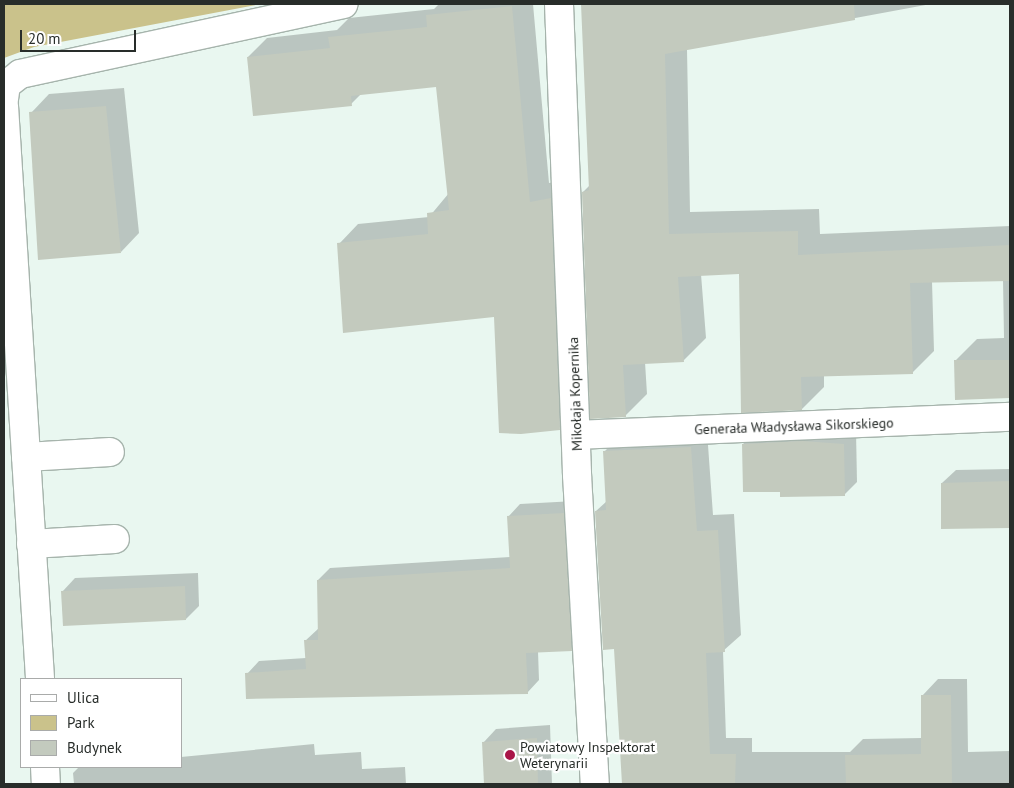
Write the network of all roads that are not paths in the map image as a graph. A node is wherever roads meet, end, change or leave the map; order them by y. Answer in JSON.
{"nodes":[{"id":1,"x":344,"y":4,"type":"edge"},
{"id":2,"x":559,"y":4,"type":"edge"},
{"id":3,"x":5,"y":96,"type":"edge"},
{"id":4,"x":1010,"y":417,"type":"edge"},
{"id":5,"x":577,"y":435,"type":"junction"},
{"id":6,"x":110,"y":452,"type":"dead end"},
{"id":7,"x":26,"y":456,"type":"junction"},
{"id":8,"x":115,"y":539,"type":"dead end"},
{"id":9,"x":31,"y":544,"type":"junction"},
{"id":10,"x":40,"y":678,"type":"edge"},
{"id":11,"x":45,"y":768,"type":"edge"},
{"id":12,"x":46,"y":784,"type":"edge"},
{"id":13,"x":595,"y":784,"type":"edge"}],
"edges":[{"from":1,"to":3,"type":"street"},
{"from":2,"to":5,"type":"street","name":"Mikołaja Kopernika"},
{"from":3,"to":7,"type":"street"},
{"from":4,"to":5,"type":"street","name":"Generała Władysława Sikorskiego"},
{"from":5,"to":13,"type":"street","name":"Mikołaja Kopernika"},
{"from":6,"to":7,"type":"street"},
{"from":7,"to":9,"type":"street"},
{"from":8,"to":9,"type":"street"},
{"from":9,"to":10,"type":"street"},
{"from":11,"to":12,"type":"street"}]}
